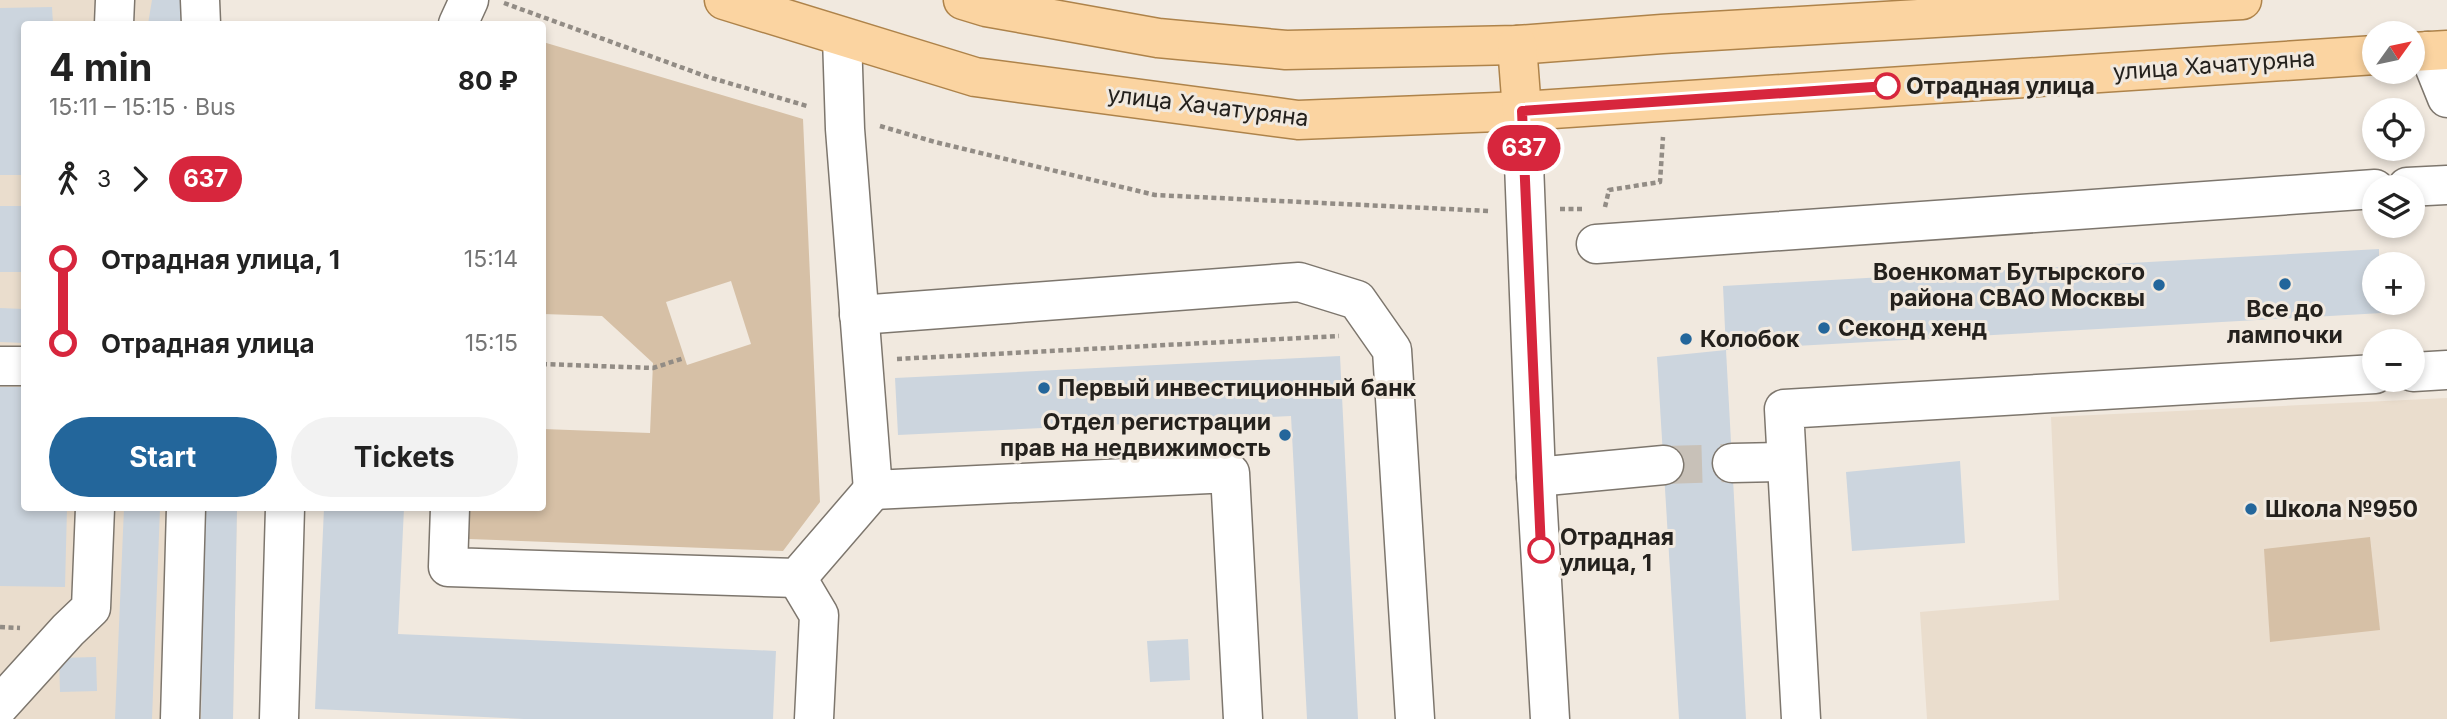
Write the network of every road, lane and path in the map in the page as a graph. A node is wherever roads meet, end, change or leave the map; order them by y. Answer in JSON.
{"nodes":[{"id":1,"x":115,"y":0,"type":"edge"},
{"id":2,"x":200,"y":0,"type":"edge"},
{"id":3,"x":469,"y":0,"type":"edge"},
{"id":4,"x":498,"y":0,"type":"edge"},
{"id":5,"x":724,"y":0,"type":"edge"},
{"id":6,"x":963,"y":0,"type":"edge"},
{"id":7,"x":2242,"y":0,"type":"edge"},
{"id":8,"x":114,"y":21,"type":"edge"},
{"id":9,"x":201,"y":21,"type":"edge"},
{"id":10,"x":459,"y":21,"type":"edge"},
{"id":11,"x":842,"y":37,"type":"junction"},
{"id":12,"x":1517,"y":45,"type":"junction"},
{"id":13,"x":2430,"y":51,"type":"edge"},
{"id":14,"x":2362,"y":56,"type":"edge"},
{"id":15,"x":2447,"y":98,"type":"edge"},
{"id":16,"x":1522,"y":111,"type":"junction"},
{"id":17,"x":845,"y":116,"type":"junction"},
{"id":18,"x":1663,"y":137,"type":"dead end"},
{"id":19,"x":2447,"y":184,"type":"edge"},
{"id":20,"x":2425,"y":186,"type":"edge"},
{"id":21,"x":2362,"y":190,"type":"edge"},
{"id":22,"x":1470,"y":212,"type":"dead end"},
{"id":23,"x":1596,"y":244,"type":"joint"},
{"id":24,"x":859,"y":315,"type":"junction"},
{"id":25,"x":684,"y":358,"type":"dead end"},
{"id":26,"x":546,"y":364,"type":"edge"},
{"id":27,"x":0,"y":366,"type":"edge"},
{"id":28,"x":21,"y":366,"type":"edge"},
{"id":29,"x":2447,"y":370,"type":"edge"},
{"id":30,"x":2425,"y":371,"type":"edge"},
{"id":31,"x":2362,"y":375,"type":"edge"},
{"id":32,"x":1786,"y":462,"type":"junction"},
{"id":33,"x":1732,"y":463,"type":"tunnel mouth"},
{"id":34,"x":1664,"y":465,"type":"tunnel mouth"},
{"id":35,"x":1536,"y":477,"type":"junction"},
{"id":36,"x":873,"y":490,"type":"junction"},
{"id":37,"x":95,"y":511,"type":"edge"},
{"id":38,"x":186,"y":511,"type":"edge"},
{"id":39,"x":285,"y":511,"type":"edge"},
{"id":40,"x":450,"y":511,"type":"edge"},
{"id":41,"x":797,"y":578,"type":"junction"},
{"id":42,"x":0,"y":705,"type":"edge"},
{"id":43,"x":180,"y":719,"type":"edge"},
{"id":44,"x":279,"y":719,"type":"edge"},
{"id":45,"x":814,"y":719,"type":"edge"},
{"id":46,"x":1243,"y":719,"type":"edge"},
{"id":47,"x":1415,"y":719,"type":"edge"},
{"id":48,"x":1550,"y":719,"type":"edge"},
{"id":49,"x":1801,"y":719,"type":"edge"}],
"edges":[{"from":1,"to":8,"type":"street"},
{"from":2,"to":9,"type":"street"},
{"from":3,"to":10,"type":"street"},
{"from":4,"to":17,"type":"path"},
{"from":5,"to":11,"type":"main road","name":"улица Хачатуряна"},
{"from":6,"to":12,"type":"main road"},
{"from":7,"to":12,"type":"main road"},
{"from":11,"to":16,"type":"main road","name":"улица Хачатуряна"},
{"from":11,"to":17,"type":"street"},
{"from":12,"to":16,"type":"main road"},
{"from":13,"to":15,"type":"street"},
{"from":14,"to":16,"type":"main road","name":"улица Хачатуряна"},
{"from":16,"to":35,"type":"street"},
{"from":17,"to":22,"type":"path"},
{"from":17,"to":24,"type":"street"},
{"from":18,"to":23,"type":"path"},
{"from":19,"to":20,"type":"street"},
{"from":21,"to":23,"type":"street"},
{"from":24,"to":36,"type":"street"},
{"from":24,"to":47,"type":"street"},
{"from":25,"to":26,"type":"path"},
{"from":27,"to":28,"type":"street"},
{"from":29,"to":30,"type":"street"},
{"from":31,"to":32,"type":"street"},
{"from":32,"to":33,"type":"street"},
{"from":32,"to":49,"type":"street"},
{"from":34,"to":35,"type":"street"},
{"from":35,"to":48,"type":"street"},
{"from":36,"to":41,"type":"street"},
{"from":36,"to":46,"type":"street"},
{"from":37,"to":42,"type":"street"},
{"from":38,"to":43,"type":"street"},
{"from":39,"to":44,"type":"street"},
{"from":40,"to":41,"type":"street"},
{"from":41,"to":45,"type":"street"}]}
